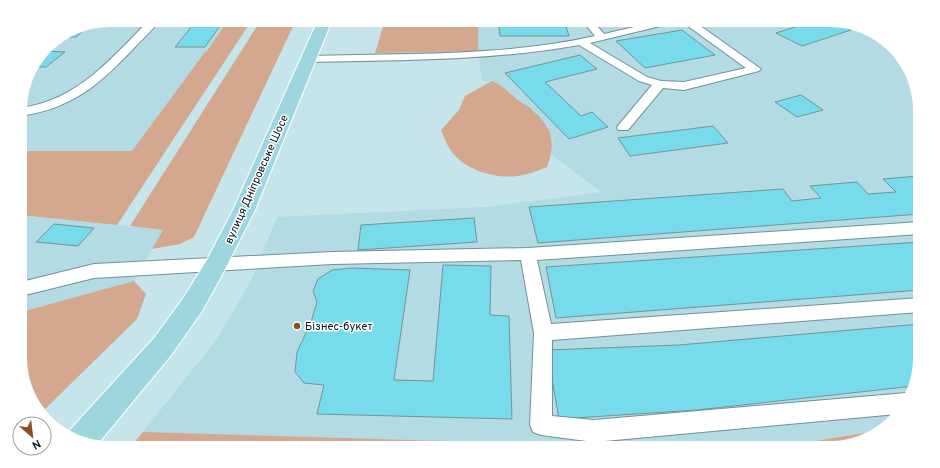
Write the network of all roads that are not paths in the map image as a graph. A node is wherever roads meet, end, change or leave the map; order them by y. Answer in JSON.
{"nodes":[{"id":1,"x":148,"y":27,"type":"edge"},
{"id":2,"x":322,"y":27,"type":"edge"},
{"id":3,"x":593,"y":27,"type":"edge"},
{"id":4,"x":646,"y":27,"type":"edge"},
{"id":5,"x":695,"y":27,"type":"edge"},
{"id":6,"x":601,"y":37,"type":"junction"},
{"id":7,"x":581,"y":42,"type":"junction"},
{"id":8,"x":308,"y":59,"type":"junction"},
{"id":9,"x":660,"y":84,"type":"junction"},
{"id":10,"x":27,"y":112,"type":"edge"},
{"id":11,"x":623,"y":127,"type":"dead end"},
{"id":12,"x":913,"y":228,"type":"edge"},
{"id":13,"x":528,"y":254,"type":"junction"},
{"id":14,"x":216,"y":265,"type":"junction"},
{"id":15,"x":27,"y":288,"type":"edge"},
{"id":16,"x":913,"y":306,"type":"edge"},
{"id":17,"x":543,"y":333,"type":"junction"},
{"id":18,"x":899,"y":404,"type":"edge"},
{"id":19,"x":86,"y":436,"type":"edge"}],
"edges":[{"from":1,"to":10,"type":"lane"},
{"from":2,"to":8,"type":"main road","name":"вулиця Дніпровське Шосе"},
{"from":3,"to":6,"type":"lane"},
{"from":4,"to":6,"type":"lane"},
{"from":5,"to":9,"type":"lane"},
{"from":6,"to":7,"type":"lane"},
{"from":7,"to":8,"type":"lane"},
{"from":7,"to":9,"type":"lane"},
{"from":8,"to":14,"type":"main road","name":"вулиця Дніпровське Шосе"},
{"from":9,"to":11,"type":"lane"},
{"from":12,"to":13,"type":"lane"},
{"from":13,"to":14,"type":"lane"},
{"from":13,"to":17,"type":"lane"},
{"from":14,"to":15,"type":"lane"},
{"from":14,"to":19,"type":"main road","name":"вулиця Дніпровське Шосе"},
{"from":16,"to":17,"type":"lane"},
{"from":17,"to":18,"type":"lane"}]}
